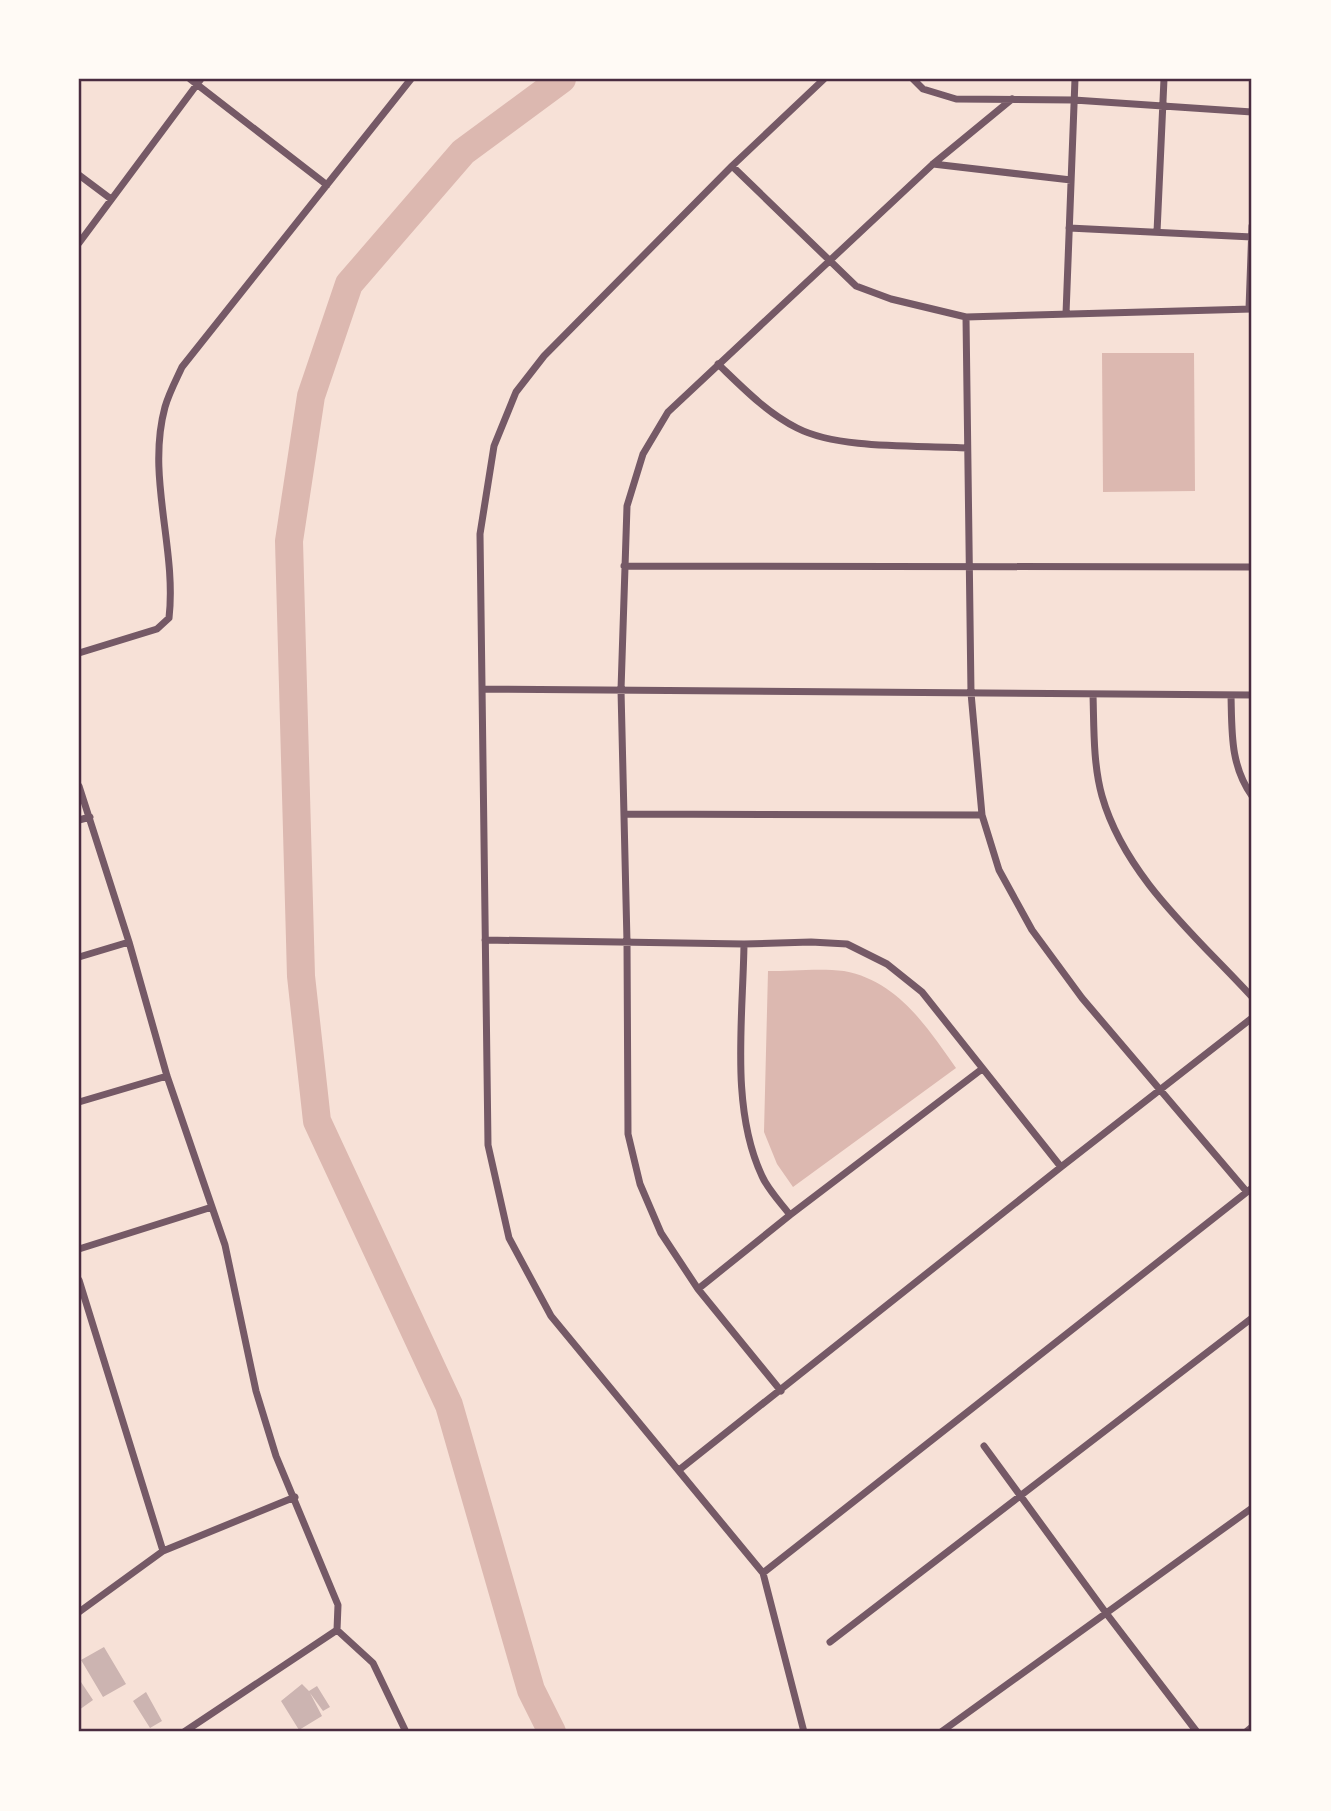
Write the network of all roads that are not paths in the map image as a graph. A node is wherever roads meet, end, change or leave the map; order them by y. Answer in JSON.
{"nodes":[{"id":1,"x":411,"y":79,"type":"edge"},
{"id":2,"x":824,"y":79,"type":"edge"},
{"id":3,"x":913,"y":79,"type":"edge"},
{"id":4,"x":1075,"y":79,"type":"edge"},
{"id":5,"x":1164,"y":79,"type":"edge"},
{"id":6,"x":196,"y":80,"type":"edge"},
{"id":7,"x":1012,"y":99,"type":"junction"},
{"id":8,"x":1074,"y":100,"type":"junction"},
{"id":9,"x":1163,"y":106,"type":"junction"},
{"id":10,"x":1252,"y":112,"type":"edge"},
{"id":11,"x":933,"y":164,"type":"junction"},
{"id":12,"x":732,"y":166,"type":"junction"},
{"id":13,"x":79,"y":175,"type":"edge"},
{"id":14,"x":1071,"y":180,"type":"junction"},
{"id":15,"x":327,"y":185,"type":"junction"},
{"id":16,"x":111,"y":199,"type":"junction"},
{"id":17,"x":1252,"y":226,"type":"edge"},
{"id":18,"x":1069,"y":228,"type":"junction"},
{"id":19,"x":1157,"y":232,"type":"junction"},
{"id":20,"x":1252,"y":237,"type":"edge"},
{"id":21,"x":79,"y":243,"type":"edge"},
{"id":22,"x":830,"y":259,"type":"junction"},
{"id":23,"x":1251,"y":309,"type":"edge"},
{"id":24,"x":1066,"y":314,"type":"junction"},
{"id":25,"x":966,"y":317,"type":"junction"},
{"id":26,"x":718,"y":364,"type":"junction"},
{"id":27,"x":967,"y":448,"type":"junction"},
{"id":28,"x":624,"y":566,"type":"junction"},
{"id":29,"x":968,"y":566,"type":"junction"},
{"id":30,"x":1252,"y":567,"type":"edge"},
{"id":31,"x":79,"y":653,"type":"edge"},
{"id":32,"x":483,"y":689,"type":"junction"},
{"id":33,"x":621,"y":690,"type":"junction"},
{"id":34,"x":971,"y":693,"type":"junction"},
{"id":35,"x":1093,"y":694,"type":"junction"},
{"id":36,"x":1231,"y":695,"type":"junction"},
{"id":37,"x":1252,"y":695,"type":"edge"},
{"id":38,"x":79,"y":786,"type":"edge"},
{"id":39,"x":1252,"y":796,"type":"edge"},
{"id":40,"x":624,"y":814,"type":"junction"},
{"id":41,"x":982,"y":815,"type":"junction"},
{"id":42,"x":90,"y":817,"type":"junction"},
{"id":43,"x":79,"y":820,"type":"edge"},
{"id":44,"x":485,"y":940,"type":"junction"},
{"id":45,"x":129,"y":942,"type":"junction"},
{"id":46,"x":627,"y":942,"type":"junction"},
{"id":47,"x":744,"y":944,"type":"junction"},
{"id":48,"x":79,"y":957,"type":"edge"},
{"id":49,"x":1252,"y":997,"type":"edge"},
{"id":50,"x":1252,"y":1018,"type":"edge"},
{"id":51,"x":982,"y":1069,"type":"junction"},
{"id":52,"x":167,"y":1076,"type":"junction"},
{"id":53,"x":1161,"y":1090,"type":"junction"},
{"id":54,"x":79,"y":1102,"type":"edge"},
{"id":55,"x":1060,"y":1167,"type":"junction"},
{"id":56,"x":1249,"y":1190,"type":"edge"},
{"id":57,"x":212,"y":1206,"type":"junction"},
{"id":58,"x":790,"y":1216,"type":"junction"},
{"id":59,"x":79,"y":1248,"type":"edge"},
{"id":60,"x":79,"y":1280,"type":"edge"},
{"id":61,"x":698,"y":1289,"type":"junction"},
{"id":62,"x":1252,"y":1318,"type":"edge"},
{"id":63,"x":781,"y":1391,"type":"junction"},
{"id":64,"x":984,"y":1446,"type":"dead end"},
{"id":65,"x":680,"y":1470,"type":"junction"},
{"id":66,"x":1021,"y":1495,"type":"junction"},
{"id":67,"x":295,"y":1497,"type":"junction"},
{"id":68,"x":1252,"y":1508,"type":"edge"},
{"id":69,"x":163,"y":1551,"type":"junction"},
{"id":70,"x":764,"y":1573,"type":"junction"},
{"id":71,"x":79,"y":1612,"type":"edge"},
{"id":72,"x":1106,"y":1613,"type":"junction"},
{"id":73,"x":337,"y":1630,"type":"junction"},
{"id":74,"x":830,"y":1642,"type":"dead end"},
{"id":75,"x":1252,"y":1727,"type":"edge"},
{"id":76,"x":184,"y":1732,"type":"edge"},
{"id":77,"x":407,"y":1732,"type":"edge"},
{"id":78,"x":804,"y":1732,"type":"edge"},
{"id":79,"x":941,"y":1732,"type":"edge"},
{"id":80,"x":1197,"y":1732,"type":"edge"},
{"id":81,"x":1246,"y":1732,"type":"edge"}],
"edges":[{"from":1,"to":15,"type":"street"},
{"from":2,"to":12,"type":"street"},
{"from":3,"to":7,"type":"street"},
{"from":4,"to":8,"type":"street"},
{"from":5,"to":9,"type":"street"},
{"from":6,"to":15,"type":"street"},
{"from":6,"to":16,"type":"street"},
{"from":7,"to":8,"type":"street"},
{"from":7,"to":11,"type":"street"},
{"from":8,"to":9,"type":"street"},
{"from":8,"to":14,"type":"street"},
{"from":9,"to":10,"type":"street"},
{"from":9,"to":19,"type":"street"},
{"from":11,"to":14,"type":"street"},
{"from":11,"to":22,"type":"street"},
{"from":12,"to":22,"type":"street"},
{"from":12,"to":32,"type":"street"},
{"from":13,"to":16,"type":"street"},
{"from":14,"to":18,"type":"street"},
{"from":15,"to":31,"type":"street"},
{"from":16,"to":21,"type":"street"},
{"from":17,"to":20,"type":"street"},
{"from":18,"to":19,"type":"street"},
{"from":18,"to":24,"type":"street"},
{"from":19,"to":20,"type":"street"},
{"from":20,"to":23,"type":"street"},
{"from":22,"to":25,"type":"street"},
{"from":22,"to":26,"type":"street"},
{"from":23,"to":24,"type":"street"},
{"from":24,"to":25,"type":"street"},
{"from":25,"to":27,"type":"street"},
{"from":26,"to":27,"type":"street"},
{"from":26,"to":28,"type":"street"},
{"from":27,"to":29,"type":"street"},
{"from":28,"to":29,"type":"street"},
{"from":28,"to":33,"type":"street"},
{"from":29,"to":30,"type":"street"},
{"from":29,"to":34,"type":"street"},
{"from":32,"to":33,"type":"street"},
{"from":32,"to":44,"type":"street"},
{"from":33,"to":34,"type":"street"},
{"from":33,"to":40,"type":"street"},
{"from":34,"to":35,"type":"street"},
{"from":34,"to":41,"type":"street"},
{"from":35,"to":36,"type":"street"},
{"from":35,"to":49,"type":"street"},
{"from":36,"to":37,"type":"street"},
{"from":36,"to":39,"type":"street"},
{"from":38,"to":42,"type":"street"},
{"from":40,"to":41,"type":"street"},
{"from":40,"to":46,"type":"street"},
{"from":41,"to":53,"type":"street"},
{"from":42,"to":43,"type":"street"},
{"from":42,"to":45,"type":"street"},
{"from":44,"to":46,"type":"street"},
{"from":44,"to":65,"type":"street"},
{"from":45,"to":48,"type":"street"},
{"from":45,"to":52,"type":"street"},
{"from":46,"to":47,"type":"street"},
{"from":46,"to":61,"type":"street"},
{"from":47,"to":51,"type":"street"},
{"from":47,"to":58,"type":"street"},
{"from":50,"to":53,"type":"street"},
{"from":51,"to":55,"type":"street"},
{"from":51,"to":58,"type":"street"},
{"from":52,"to":54,"type":"street"},
{"from":52,"to":57,"type":"street"},
{"from":53,"to":55,"type":"street"},
{"from":53,"to":56,"type":"street"},
{"from":55,"to":63,"type":"street"},
{"from":56,"to":70,"type":"street"},
{"from":57,"to":59,"type":"street"},
{"from":57,"to":67,"type":"street"},
{"from":58,"to":61,"type":"street"},
{"from":60,"to":69,"type":"street"},
{"from":61,"to":63,"type":"street"},
{"from":62,"to":66,"type":"street"},
{"from":63,"to":65,"type":"street"},
{"from":64,"to":66,"type":"street"},
{"from":65,"to":70,"type":"street"},
{"from":66,"to":72,"type":"street"},
{"from":66,"to":74,"type":"street"},
{"from":67,"to":69,"type":"street"},
{"from":67,"to":73,"type":"street"},
{"from":68,"to":72,"type":"street"},
{"from":69,"to":71,"type":"street"},
{"from":70,"to":78,"type":"street"},
{"from":72,"to":79,"type":"street"},
{"from":72,"to":80,"type":"street"},
{"from":73,"to":76,"type":"street"},
{"from":73,"to":77,"type":"street"},
{"from":75,"to":81,"type":"street"}]}
